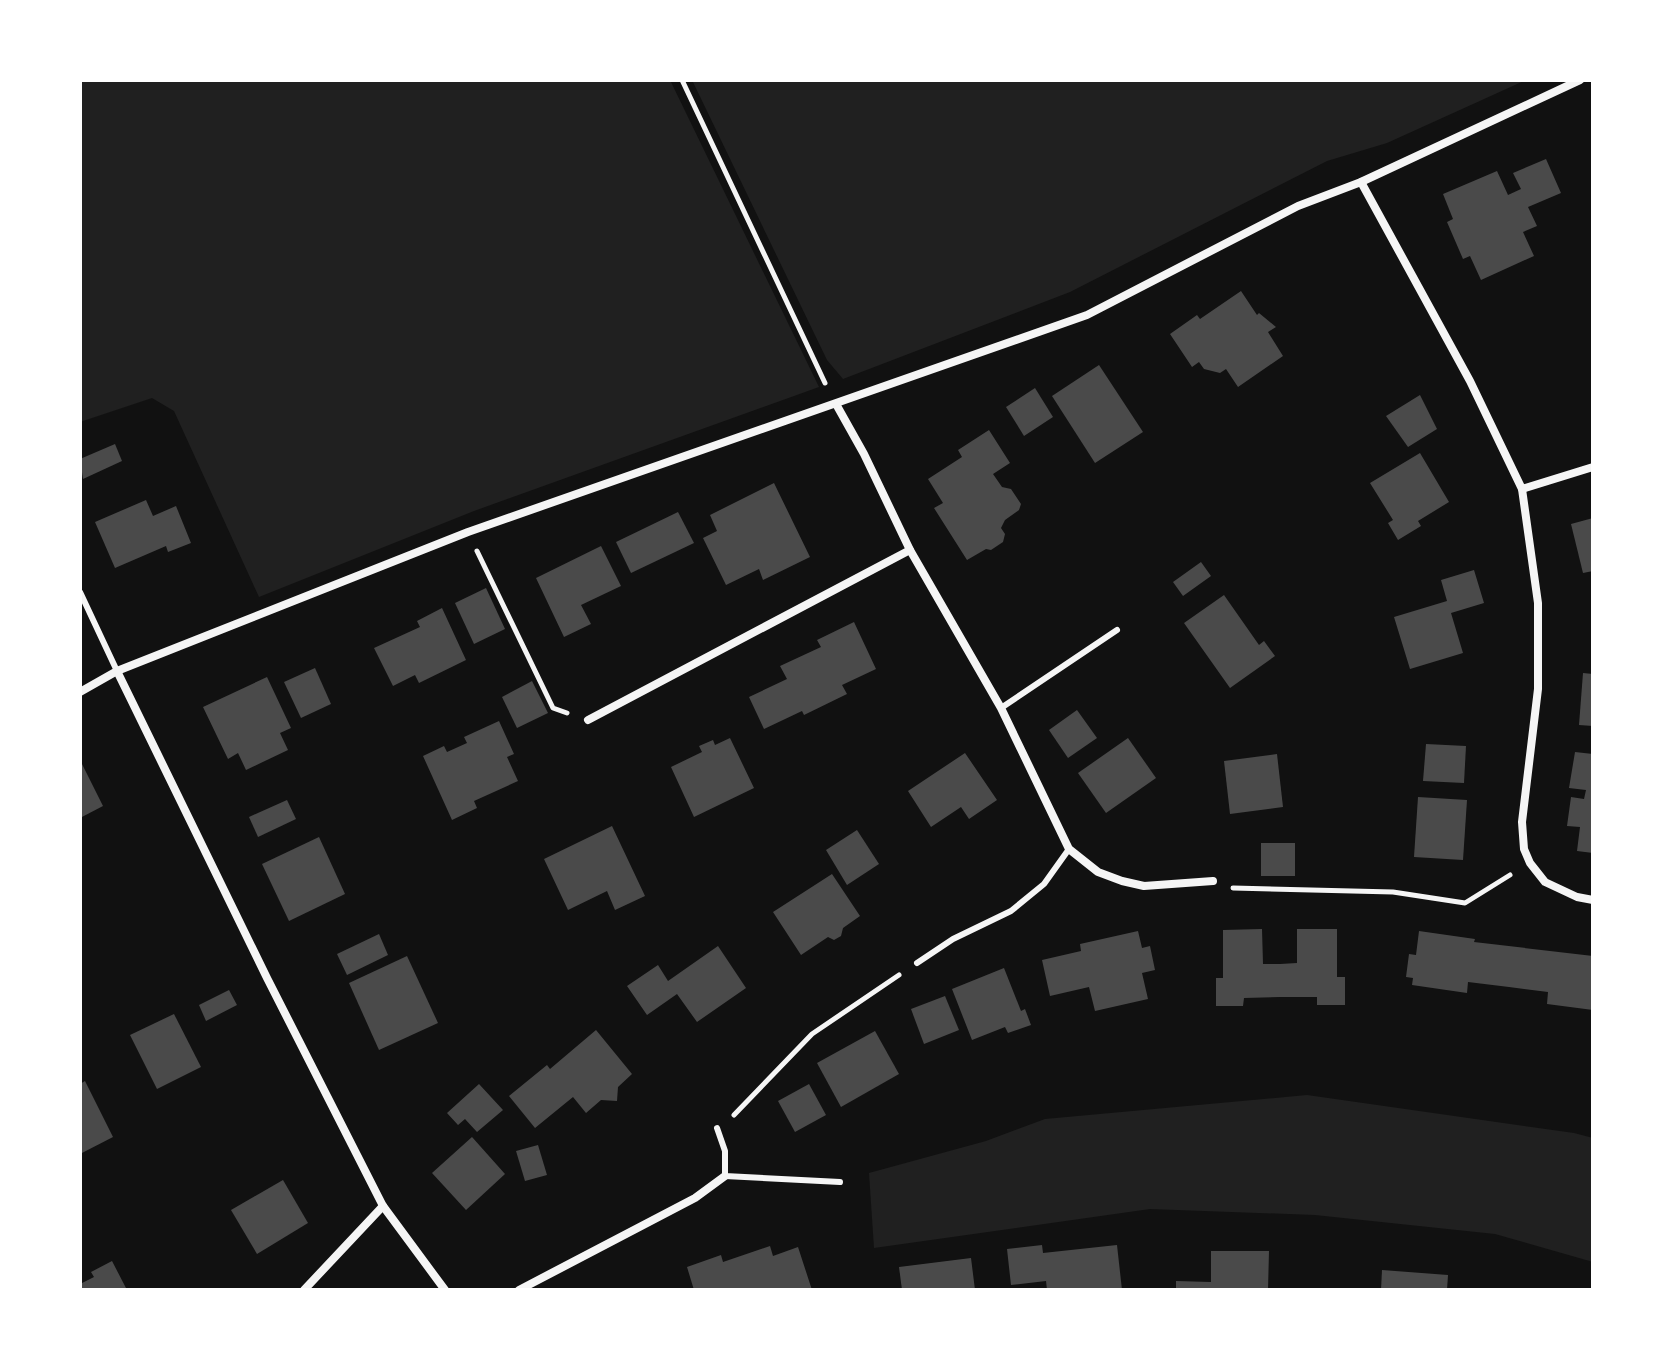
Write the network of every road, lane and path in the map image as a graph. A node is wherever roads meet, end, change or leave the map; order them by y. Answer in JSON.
{"nodes":[{"id":1,"x":682,"y":80,"type":"edge"},
{"id":2,"x":1580,"y":80,"type":"edge"},
{"id":3,"x":1361,"y":182,"type":"junction"},
{"id":4,"x":836,"y":404,"type":"junction"},
{"id":5,"x":1593,"y":467,"type":"edge"},
{"id":6,"x":1522,"y":489,"type":"junction"},
{"id":7,"x":468,"y":532,"type":"junction"},
{"id":8,"x":910,"y":550,"type":"junction"},
{"id":9,"x":80,"y":592,"type":"edge"},
{"id":10,"x":1117,"y":630,"type":"dead end"},
{"id":11,"x":117,"y":671,"type":"junction"},
{"id":12,"x":80,"y":692,"type":"edge"},
{"id":13,"x":1001,"y":708,"type":"junction"},
{"id":14,"x":588,"y":720,"type":"joint"},
{"id":15,"x":1069,"y":849,"type":"junction"},
{"id":16,"x":1530,"y":863,"type":"junction"},
{"id":17,"x":1213,"y":881,"type":"joint"},
{"id":18,"x":1593,"y":900,"type":"edge"},
{"id":19,"x":917,"y":963,"type":"joint"},
{"id":20,"x":717,"y":1128,"type":"joint"},
{"id":21,"x":725,"y":1176,"type":"junction"},
{"id":22,"x":840,"y":1182,"type":"dead end"},
{"id":23,"x":383,"y":1206,"type":"junction"},
{"id":24,"x":304,"y":1290,"type":"edge"},
{"id":25,"x":445,"y":1290,"type":"edge"},
{"id":26,"x":519,"y":1290,"type":"edge"}],
"edges":[{"from":1,"to":4,"type":"path"},
{"from":2,"to":3,"type":"street"},
{"from":3,"to":4,"type":"street"},
{"from":3,"to":6,"type":"street"},
{"from":4,"to":7,"type":"street"},
{"from":4,"to":8,"type":"street"},
{"from":5,"to":6,"type":"street"},
{"from":6,"to":16,"type":"street"},
{"from":7,"to":11,"type":"street"},
{"from":7,"to":14,"type":"path"},
{"from":8,"to":13,"type":"street"},
{"from":8,"to":14,"type":"street"},
{"from":9,"to":11,"type":"lane"},
{"from":10,"to":13,"type":"lane"},
{"from":11,"to":12,"type":"street"},
{"from":11,"to":23,"type":"street"},
{"from":13,"to":15,"type":"street"},
{"from":15,"to":17,"type":"street"},
{"from":15,"to":19,"type":"lane"},
{"from":16,"to":17,"type":"path"},
{"from":16,"to":18,"type":"street"},
{"from":19,"to":20,"type":"path"},
{"from":20,"to":21,"type":"lane"},
{"from":21,"to":22,"type":"lane"},
{"from":21,"to":26,"type":"street"},
{"from":23,"to":24,"type":"street"},
{"from":23,"to":25,"type":"street"}]}
